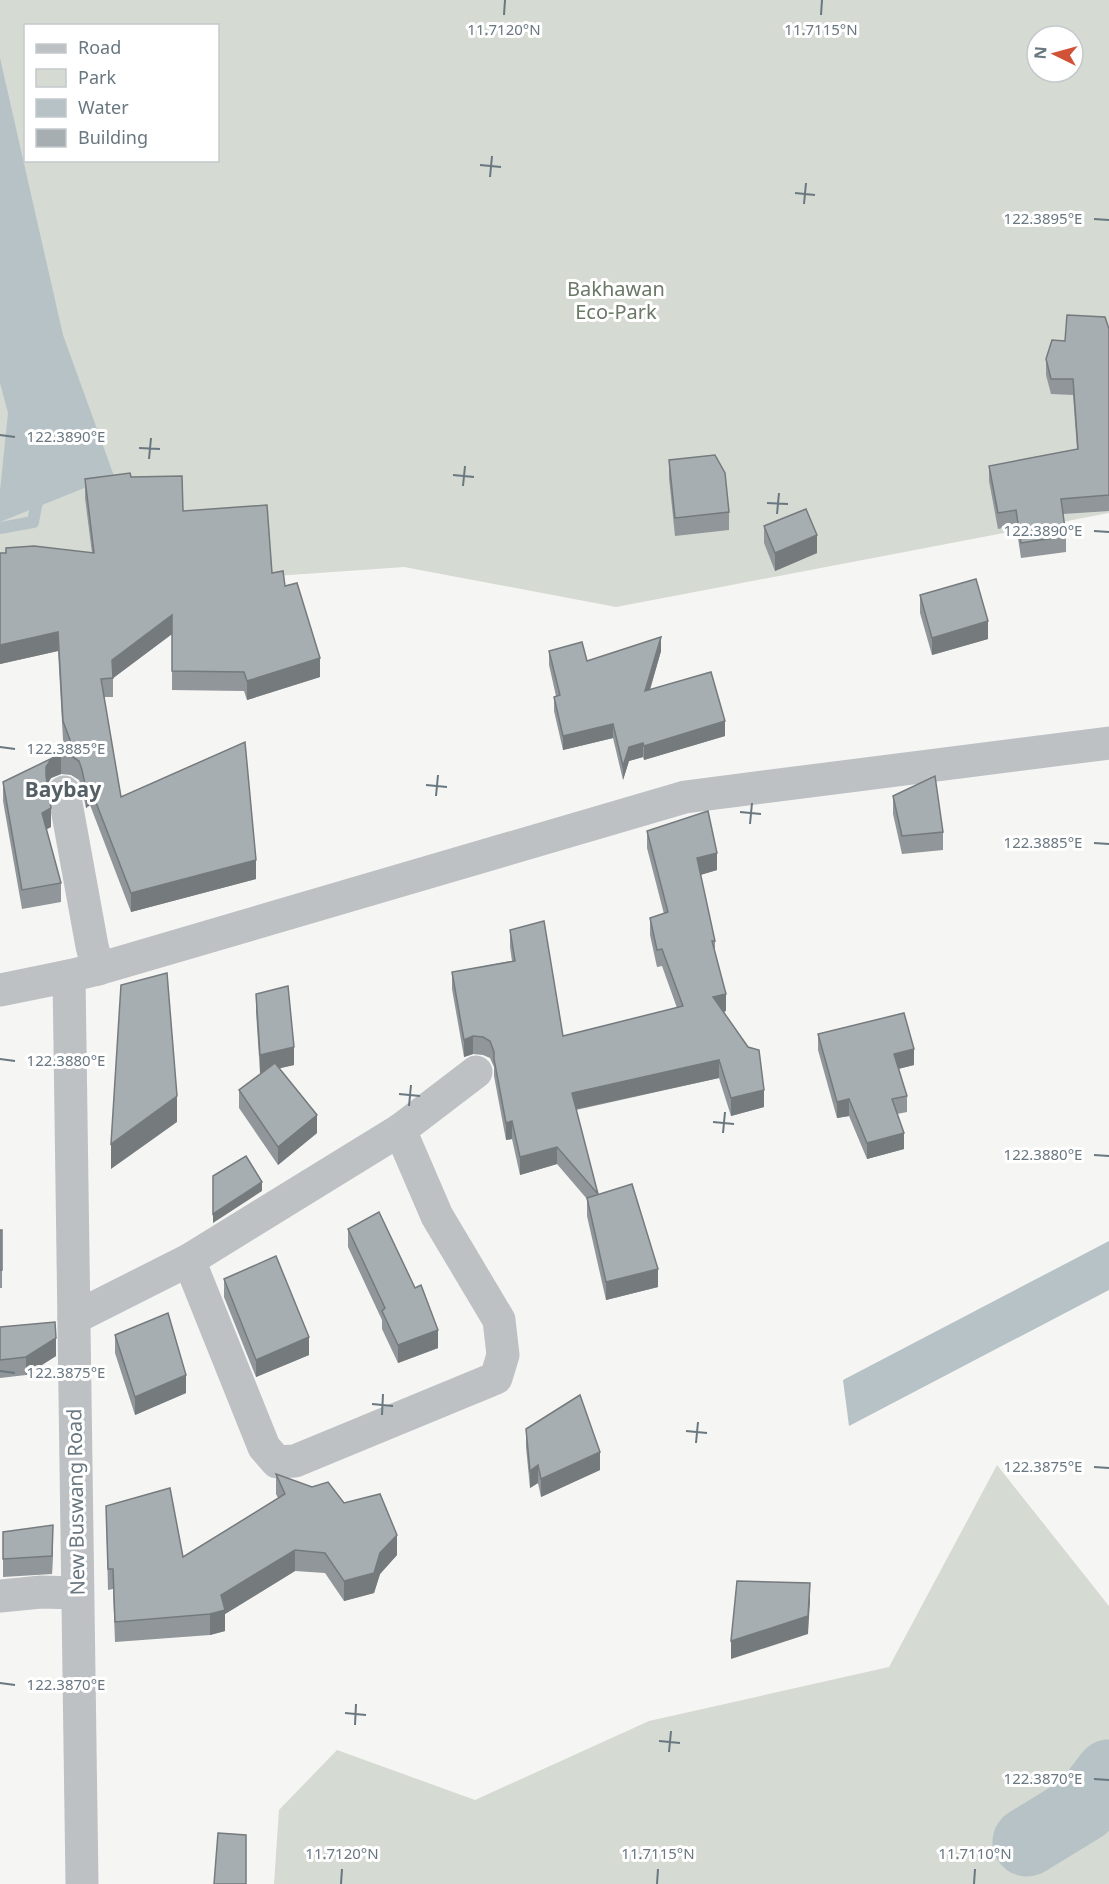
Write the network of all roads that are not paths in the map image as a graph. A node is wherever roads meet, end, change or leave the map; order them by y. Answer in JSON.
{"nodes":[{"id":1,"x":1109,"y":743,"type":"edge"},
{"id":2,"x":64,"y":792,"type":"dead end"},
{"id":3,"x":83,"y":972,"type":"junction"},
{"id":4,"x":0,"y":990,"type":"edge"},
{"id":5,"x":476,"y":1072,"type":"dead end"},
{"id":6,"x":400,"y":1131,"type":"junction"},
{"id":7,"x":189,"y":1260,"type":"junction"},
{"id":8,"x":74,"y":1318,"type":"junction"},
{"id":9,"x":77,"y":1593,"type":"junction"},
{"id":10,"x":0,"y":1596,"type":"edge"},
{"id":11,"x":82,"y":1884,"type":"edge"}],
"edges":[{"from":1,"to":3,"type":"street"},
{"from":2,"to":3,"type":"street","name":"New Buswang Road"},
{"from":3,"to":4,"type":"street"},
{"from":3,"to":8,"type":"street","name":"New Buswang Road"},
{"from":5,"to":6,"type":"street"},
{"from":6,"to":7,"type":"street"},
{"from":6,"to":7,"type":"street"},
{"from":7,"to":8,"type":"street"},
{"from":8,"to":9,"type":"street","name":"New Buswang Road"},
{"from":9,"to":10,"type":"street"},
{"from":9,"to":11,"type":"street","name":"New Buswang Road"}]}
